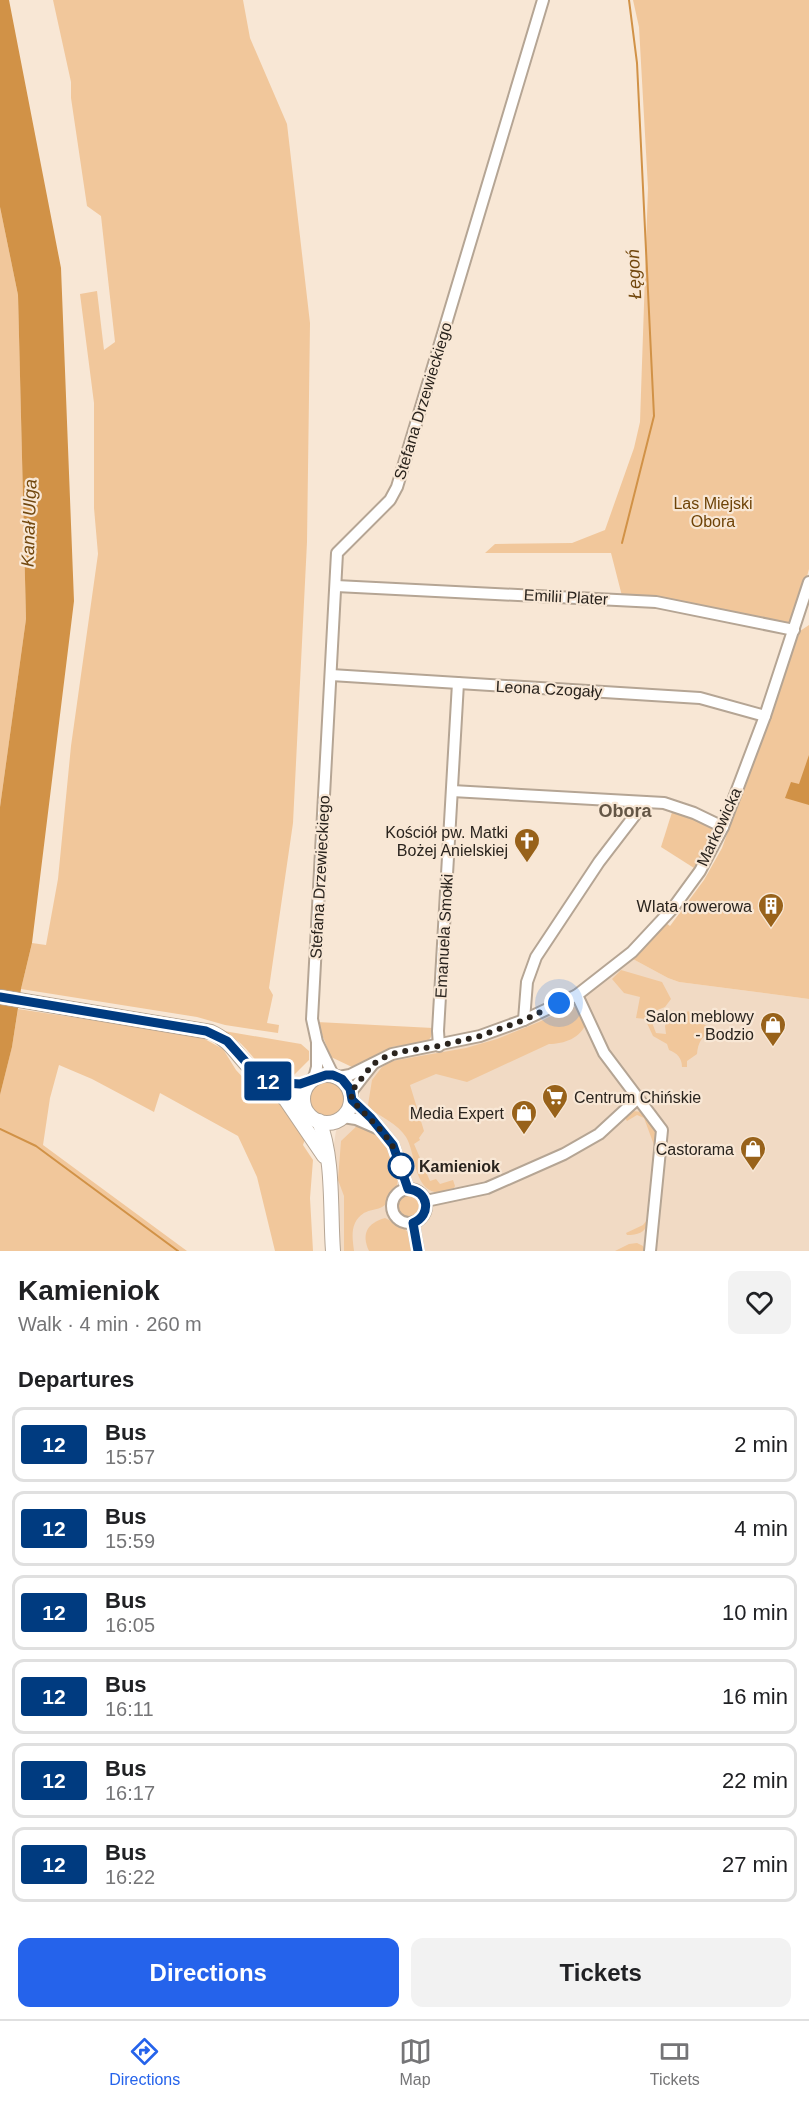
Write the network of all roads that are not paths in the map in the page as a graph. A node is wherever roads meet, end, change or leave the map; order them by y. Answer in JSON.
{"nodes":[{"id":1,"x":543,"y":0,"type":"edge"},
{"id":2,"x":809,"y":582,"type":"edge"},
{"id":3,"x":336,"y":586,"type":"junction"},
{"id":4,"x":794,"y":630,"type":"junction"},
{"id":5,"x":331,"y":675,"type":"junction"},
{"id":6,"x":458,"y":683,"type":"junction"},
{"id":7,"x":765,"y":716,"type":"junction"},
{"id":8,"x":452,"y":791,"type":"junction"},
{"id":9,"x":645,"y":802,"type":"junction"},
{"id":10,"x":723,"y":827,"type":"junction"},
{"id":11,"x":577,"y":995,"type":"junction"},
{"id":12,"x":0,"y":997,"type":"edge"},
{"id":13,"x":524,"y":1020,"type":"junction"},
{"id":14,"x":317,"y":1042,"type":"junction"},
{"id":15,"x":439,"y":1046,"type":"junction"},
{"id":16,"x":373,"y":1064,"type":"junction"},
{"id":17,"x":336,"y":1076,"type":"junction"},
{"id":18,"x":312,"y":1080,"type":"junction"},
{"id":19,"x":271,"y":1082,"type":"junction"},
{"id":20,"x":351,"y":1096,"type":"junction"},
{"id":21,"x":637,"y":1099,"type":"junction"},
{"id":22,"x":303,"y":1102,"type":"junction"},
{"id":23,"x":340,"y":1119,"type":"junction"},
{"id":24,"x":319,"y":1121,"type":"junction"},
{"id":25,"x":380,"y":1129,"type":"junction"},
{"id":26,"x":328,"y":1162,"type":"junction"},
{"id":27,"x":408,"y":1189,"type":"junction"},
{"id":28,"x":426,"y":1201,"type":"junction"},
{"id":29,"x":413,"y":1223,"type":"junction"},
{"id":30,"x":333,"y":1251,"type":"edge"},
{"id":31,"x":418,"y":1251,"type":"edge"},
{"id":32,"x":650,"y":1251,"type":"edge"}],
"edges":[{"from":1,"to":3,"type":"street","name":"Stefana Drzewieckiego"},
{"from":2,"to":4,"type":"street","name":"Markowicka"},
{"from":3,"to":4,"type":"street","name":"Emilii Plater"},
{"from":3,"to":5,"type":"street","name":"Stefana Drzewieckiego"},
{"from":4,"to":7,"type":"street","name":"Markowicka"},
{"from":5,"to":6,"type":"street","name":"Leona Czogały"},
{"from":5,"to":14,"type":"street","name":"Stefana Drzewieckiego"},
{"from":6,"to":7,"type":"street","name":"Leona Czogały"},
{"from":6,"to":8,"type":"street","name":"Emanuela Smołki"},
{"from":7,"to":10,"type":"street","name":"Markowicka"},
{"from":8,"to":9,"type":"street"},
{"from":8,"to":15,"type":"street","name":"Emanuela Smołki"},
{"from":9,"to":10,"type":"street"},
{"from":9,"to":13,"type":"street"},
{"from":10,"to":11,"type":"street","name":"Markowicka"},
{"from":11,"to":13,"type":"street","name":"Markowicka"},
{"from":11,"to":21,"type":"street"},
{"from":12,"to":19,"type":"main road"},
{"from":13,"to":15,"type":"street","name":"Markowicka"},
{"from":14,"to":17,"type":"street","name":"Stefana Drzewieckiego"},
{"from":14,"to":18,"type":"street","name":"Stefana Drzewieckiego"},
{"from":15,"to":16,"type":"street","name":"Markowicka"},
{"from":16,"to":17,"type":"street","name":"Markowicka"},
{"from":16,"to":20,"type":"street","name":"Markowicka"},
{"from":17,"to":18,"type":"main road"},
{"from":17,"to":20,"type":"main road"},
{"from":18,"to":19,"type":"main road"},
{"from":18,"to":22,"type":"main road"},
{"from":19,"to":22,"type":"main road"},
{"from":19,"to":26,"type":"main road"},
{"from":20,"to":23,"type":"main road"},
{"from":20,"to":25,"type":"street"},
{"from":21,"to":28,"type":"street"},
{"from":21,"to":32,"type":"street"},
{"from":22,"to":24,"type":"main road"},
{"from":23,"to":24,"type":"main road"},
{"from":23,"to":25,"type":"street"},
{"from":23,"to":26,"type":"main road"},
{"from":24,"to":26,"type":"main road"},
{"from":25,"to":27,"type":"street"},
{"from":26,"to":30,"type":"main road"},
{"from":27,"to":28,"type":"street"},
{"from":27,"to":29,"type":"street"},
{"from":28,"to":29,"type":"street"},
{"from":29,"to":31,"type":"street"}]}
